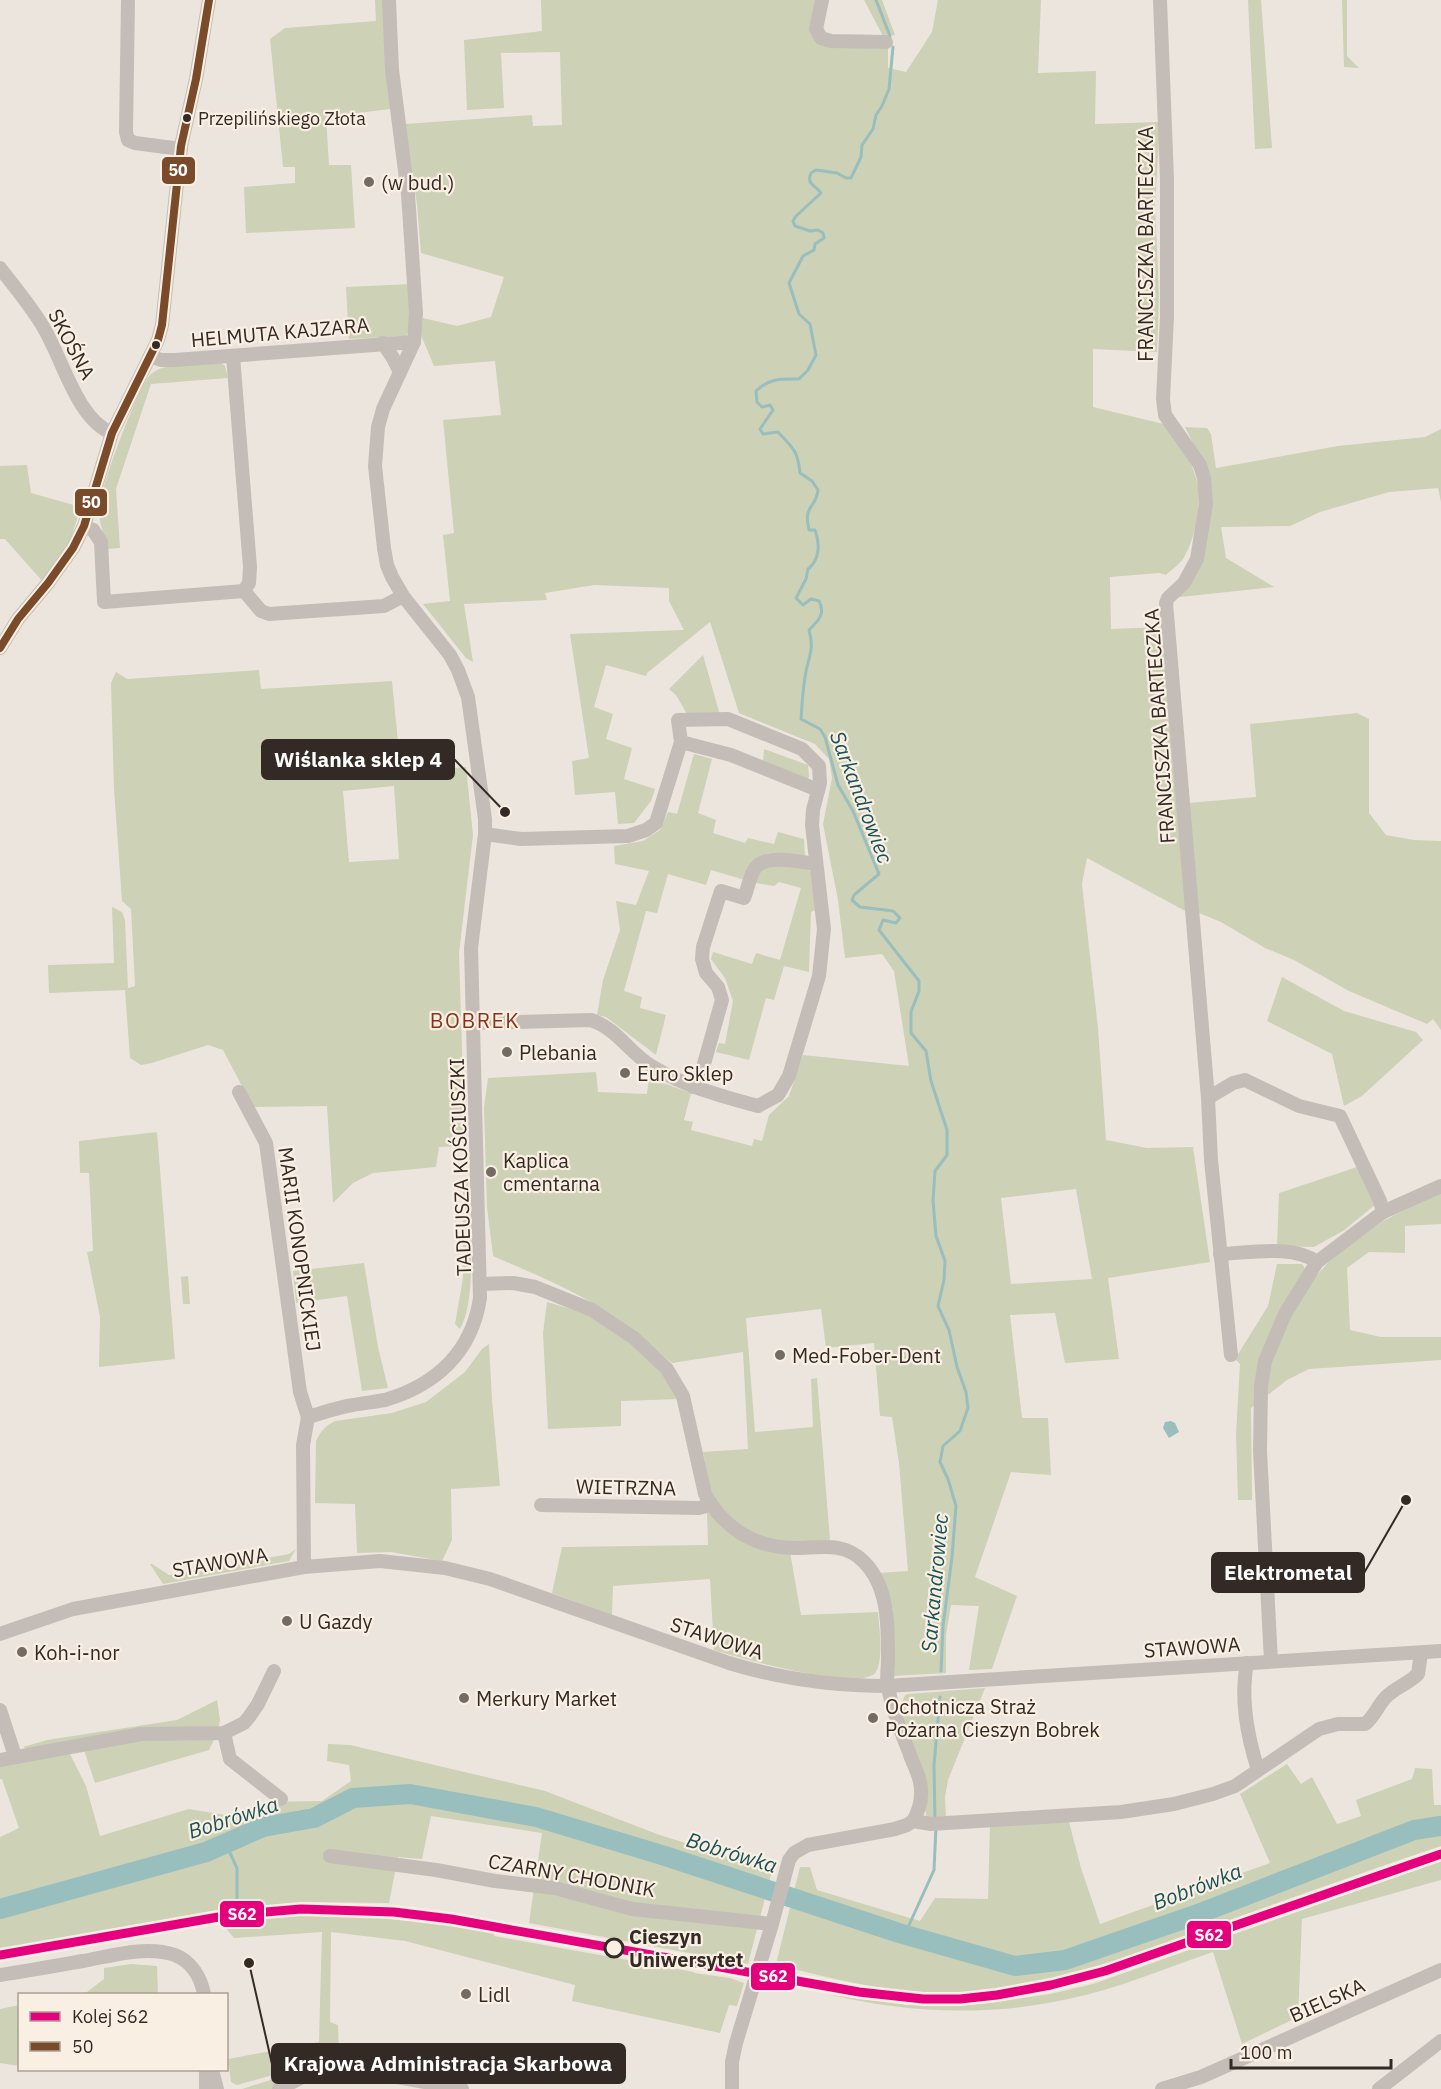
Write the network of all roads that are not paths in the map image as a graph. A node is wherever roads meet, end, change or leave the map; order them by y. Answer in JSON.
{"nodes":[{"id":1,"x":128,"y":0,"type":"edge"},
{"id":2,"x":209,"y":0,"type":"edge"},
{"id":3,"x":389,"y":0,"type":"edge"},
{"id":4,"x":822,"y":0,"type":"edge"},
{"id":5,"x":1160,"y":0,"type":"edge"},
{"id":6,"x":886,"y":42,"type":"dead end"},
{"id":7,"x":181,"y":149,"type":"junction"},
{"id":8,"x":0,"y":268,"type":"edge"},
{"id":9,"x":414,"y":342,"type":"junction"},
{"id":10,"x":382,"y":343,"type":"junction"},
{"id":11,"x":150,"y":356,"type":"junction"},
{"id":12,"x":233,"y":356,"type":"junction"},
{"id":13,"x":400,"y":372,"type":"junction"},
{"id":14,"x":112,"y":434,"type":"junction"},
{"id":15,"x":84,"y":526,"type":"junction"},
{"id":16,"x":244,"y":591,"type":"junction"},
{"id":17,"x":403,"y":596,"type":"junction"},
{"id":18,"x":0,"y":648,"type":"edge"},
{"id":19,"x":681,"y":742,"type":"junction"},
{"id":20,"x":818,"y":790,"type":"junction"},
{"id":21,"x":485,"y":834,"type":"junction"},
{"id":22,"x":816,"y":864,"type":"junction"},
{"id":23,"x":474,"y":1023,"type":"junction"},
{"id":24,"x":693,"y":1086,"type":"junction"},
{"id":25,"x":239,"y":1092,"type":"dead end"},
{"id":26,"x":1208,"y":1098,"type":"junction"},
{"id":27,"x":1441,"y":1186,"type":"edge"},
{"id":28,"x":1383,"y":1212,"type":"junction"},
{"id":29,"x":1220,"y":1254,"type":"junction"},
{"id":30,"x":1317,"y":1262,"type":"junction"},
{"id":31,"x":481,"y":1284,"type":"junction"},
{"id":32,"x":1231,"y":1355,"type":"dead end"},
{"id":33,"x":308,"y":1418,"type":"junction"},
{"id":34,"x":541,"y":1505,"type":"dead end"},
{"id":35,"x":711,"y":1505,"type":"junction"},
{"id":36,"x":304,"y":1567,"type":"junction"},
{"id":37,"x":0,"y":1634,"type":"edge"},
{"id":38,"x":1441,"y":1651,"type":"edge"},
{"id":39,"x":1421,"y":1653,"type":"junction"},
{"id":40,"x":1271,"y":1661,"type":"junction"},
{"id":41,"x":1247,"y":1663,"type":"junction"},
{"id":42,"x":274,"y":1671,"type":"dead end"},
{"id":43,"x":887,"y":1686,"type":"junction"},
{"id":44,"x":0,"y":1710,"type":"edge"},
{"id":45,"x":224,"y":1733,"type":"junction"},
{"id":46,"x":15,"y":1756,"type":"junction"},
{"id":47,"x":0,"y":1760,"type":"edge"},
{"id":48,"x":1258,"y":1770,"type":"junction"},
{"id":49,"x":281,"y":1799,"type":"dead end"},
{"id":50,"x":913,"y":1821,"type":"junction"},
{"id":51,"x":330,"y":1856,"type":"dead end"},
{"id":52,"x":772,"y":1924,"type":"junction"},
{"id":53,"x":1441,"y":1971,"type":"edge"},
{"id":54,"x":0,"y":1976,"type":"edge"},
{"id":55,"x":203,"y":1993,"type":"edge"},
{"id":56,"x":1441,"y":2041,"type":"edge"},
{"id":57,"x":357,"y":2068,"type":"junction"},
{"id":58,"x":206,"y":2071,"type":"edge"},
{"id":59,"x":212,"y":2071,"type":"edge"},
{"id":60,"x":206,"y":2089,"type":"edge"},
{"id":61,"x":217,"y":2089,"type":"edge"},
{"id":62,"x":279,"y":2089,"type":"edge"},
{"id":63,"x":295,"y":2089,"type":"edge"},
{"id":64,"x":462,"y":2089,"type":"edge"},
{"id":65,"x":732,"y":2089,"type":"edge"},
{"id":66,"x":1162,"y":2089,"type":"edge"},
{"id":67,"x":1379,"y":2089,"type":"edge"}],
"edges":[{"from":1,"to":7,"type":"street"},
{"from":2,"to":7,"type":"street"},
{"from":3,"to":9,"type":"street","name":"TADEUSZA KOŚCIUSZKI"},
{"from":4,"to":6,"type":"street"},
{"from":5,"to":26,"type":"street","name":"FRANCISZKA BARTECZKA"},
{"from":7,"to":11,"type":"street"},
{"from":8,"to":14,"type":"street","name":"SKOŚNA"},
{"from":9,"to":10,"type":"street","name":"HELMUTA KAJZARA"},
{"from":9,"to":13,"type":"street","name":"TADEUSZA KOŚCIUSZKI"},
{"from":10,"to":12,"type":"street","name":"HELMUTA KAJZARA"},
{"from":10,"to":13,"type":"street"},
{"from":11,"to":12,"type":"street","name":"HELMUTA KAJZARA"},
{"from":11,"to":14,"type":"street"},
{"from":12,"to":16,"type":"street"},
{"from":13,"to":17,"type":"street","name":"TADEUSZA KOŚCIUSZKI"},
{"from":14,"to":15,"type":"street"},
{"from":15,"to":16,"type":"street"},
{"from":15,"to":18,"type":"street"},
{"from":16,"to":17,"type":"street"},
{"from":17,"to":21,"type":"street","name":"TADEUSZA KOŚCIUSZKI"},
{"from":19,"to":20,"type":"street"},
{"from":19,"to":20,"type":"street"},
{"from":19,"to":21,"type":"street"},
{"from":20,"to":22,"type":"street"},
{"from":21,"to":23,"type":"street","name":"TADEUSZA KOŚCIUSZKI"},
{"from":22,"to":24,"type":"street"},
{"from":22,"to":24,"type":"street"},
{"from":23,"to":24,"type":"street"},
{"from":23,"to":31,"type":"street","name":"TADEUSZA KOŚCIUSZKI"},
{"from":25,"to":33,"type":"street","name":"MARII KONOPNICKIEJ"},
{"from":26,"to":28,"type":"street"},
{"from":26,"to":29,"type":"street","name":"FRANCISZKA BARTECZKA"},
{"from":27,"to":28,"type":"street"},
{"from":28,"to":30,"type":"street"},
{"from":29,"to":30,"type":"street"},
{"from":29,"to":32,"type":"street","name":"FRANCISZKA BARTECZKA"},
{"from":30,"to":40,"type":"street"},
{"from":31,"to":33,"type":"street"},
{"from":31,"to":35,"type":"street","name":"TADEUSZA KOŚCIUSZKI"},
{"from":33,"to":36,"type":"street"},
{"from":34,"to":35,"type":"street","name":"WIETRZNA"},
{"from":35,"to":43,"type":"street","name":"TADEUSZA KOŚCIUSZKI"},
{"from":36,"to":37,"type":"street","name":"STAWOWA"},
{"from":36,"to":43,"type":"street","name":"STAWOWA"},
{"from":38,"to":39,"type":"street","name":"STAWOWA"},
{"from":39,"to":40,"type":"street","name":"STAWOWA"},
{"from":39,"to":48,"type":"street"},
{"from":40,"to":41,"type":"street","name":"STAWOWA"},
{"from":41,"to":43,"type":"street","name":"STAWOWA"},
{"from":41,"to":48,"type":"street"},
{"from":42,"to":45,"type":"street"},
{"from":43,"to":50,"type":"street","name":"TADEUSZA KOŚCIUSZKI"},
{"from":44,"to":46,"type":"street"},
{"from":45,"to":46,"type":"street"},
{"from":45,"to":49,"type":"street"},
{"from":46,"to":47,"type":"street"},
{"from":48,"to":50,"type":"street"},
{"from":50,"to":52,"type":"street"},
{"from":51,"to":52,"type":"street","name":"CZARNY CHODNIK"},
{"from":52,"to":65,"type":"street"},
{"from":53,"to":66,"type":"street","name":"BIELSKA"},
{"from":54,"to":55,"type":"street"},
{"from":56,"to":67,"type":"street"},
{"from":57,"to":62,"type":"street"},
{"from":57,"to":63,"type":"street"},
{"from":57,"to":64,"type":"street"},
{"from":58,"to":60,"type":"street"},
{"from":59,"to":61,"type":"street"}]}
